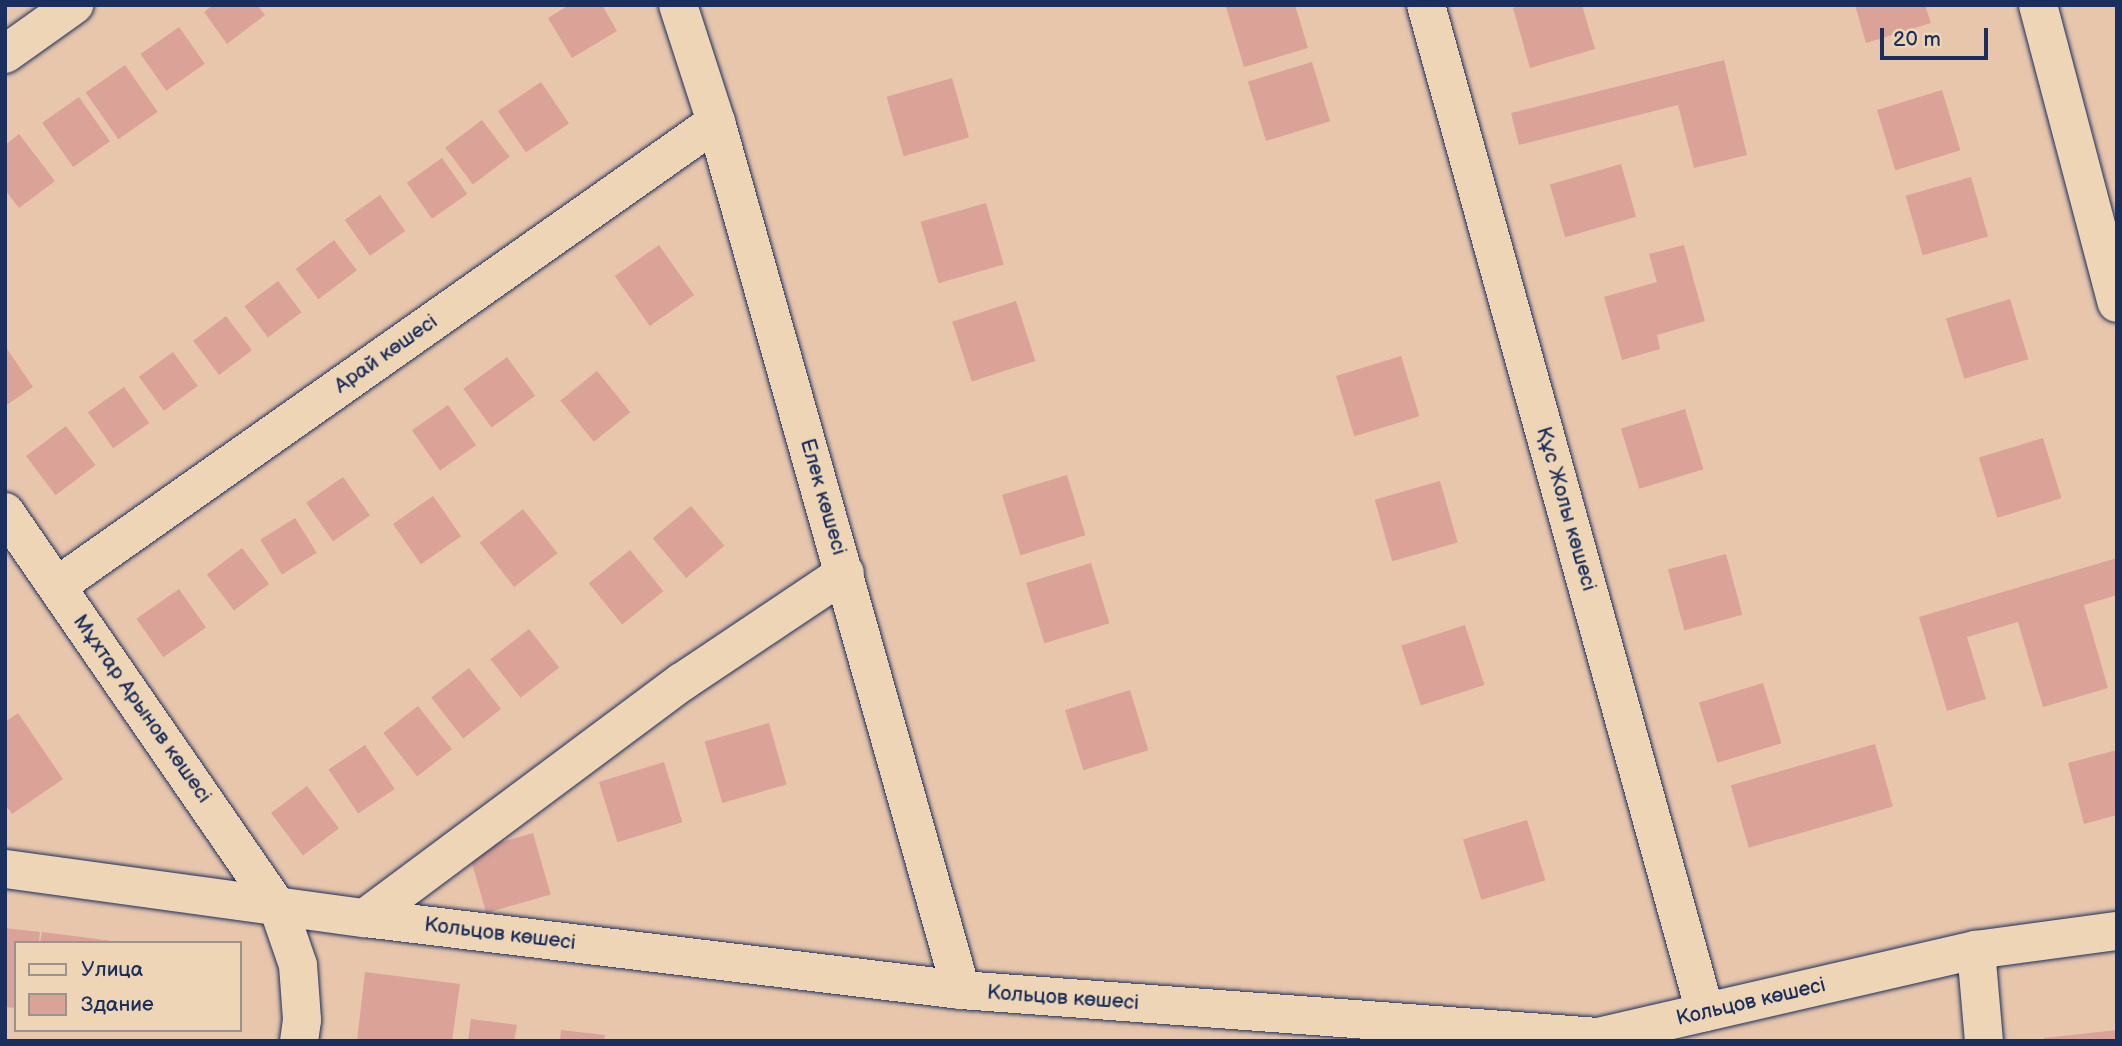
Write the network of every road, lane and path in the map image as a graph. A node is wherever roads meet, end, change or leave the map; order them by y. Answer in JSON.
{"nodes":[{"id":1,"x":74,"y":5,"type":"edge"},
{"id":2,"x":678,"y":5,"type":"edge"},
{"id":3,"x":1426,"y":5,"type":"edge"},
{"id":4,"x":2038,"y":5,"type":"edge"},
{"id":5,"x":5,"y":54,"type":"edge"},
{"id":6,"x":716,"y":122,"type":"junction"},
{"id":7,"x":2117,"y":303,"type":"edge"},
{"id":8,"x":5,"y":512,"type":"edge"},
{"id":9,"x":845,"y":573,"type":"junction"},
{"id":10,"x":57,"y":586,"type":"junction"},
{"id":11,"x":5,"y":869,"type":"edge"},
{"id":12,"x":278,"y":907,"type":"junction"},
{"id":13,"x":365,"y":918,"type":"junction"},
{"id":14,"x":2117,"y":931,"type":"edge"},
{"id":15,"x":1976,"y":950,"type":"junction"},
{"id":16,"x":961,"y":990,"type":"junction"},
{"id":17,"x":1705,"y":1012,"type":"junction"},
{"id":18,"x":299,"y":1041,"type":"edge"},
{"id":19,"x":1984,"y":1041,"type":"edge"}],
"edges":[{"from":1,"to":5,"type":"street"},
{"from":2,"to":6,"type":"street","name":"Елек көшесі"},
{"from":3,"to":17,"type":"street","name":"Құс Жолы көшесі"},
{"from":4,"to":7,"type":"street"},
{"from":6,"to":9,"type":"street","name":"Елек көшесі"},
{"from":6,"to":10,"type":"street","name":"Арай көшесі"},
{"from":8,"to":10,"type":"street","name":"Мұхтар Арынов көшесі"},
{"from":9,"to":13,"type":"street"},
{"from":9,"to":16,"type":"street","name":"Елек көшесі"},
{"from":10,"to":12,"type":"street","name":"Мұхтар Арынов көшесі"},
{"from":11,"to":12,"type":"street","name":"Кольцов көшесі"},
{"from":12,"to":13,"type":"street","name":"Кольцов көшесі"},
{"from":12,"to":18,"type":"street","name":"Мұхтар Арынов көшесі"},
{"from":13,"to":16,"type":"street","name":"Кольцов көшесі"},
{"from":14,"to":15,"type":"street","name":"Кольцов көшесі"},
{"from":15,"to":17,"type":"street","name":"Кольцов көшесі"},
{"from":15,"to":19,"type":"street"},
{"from":16,"to":17,"type":"street","name":"Кольцов көшесі"}]}
